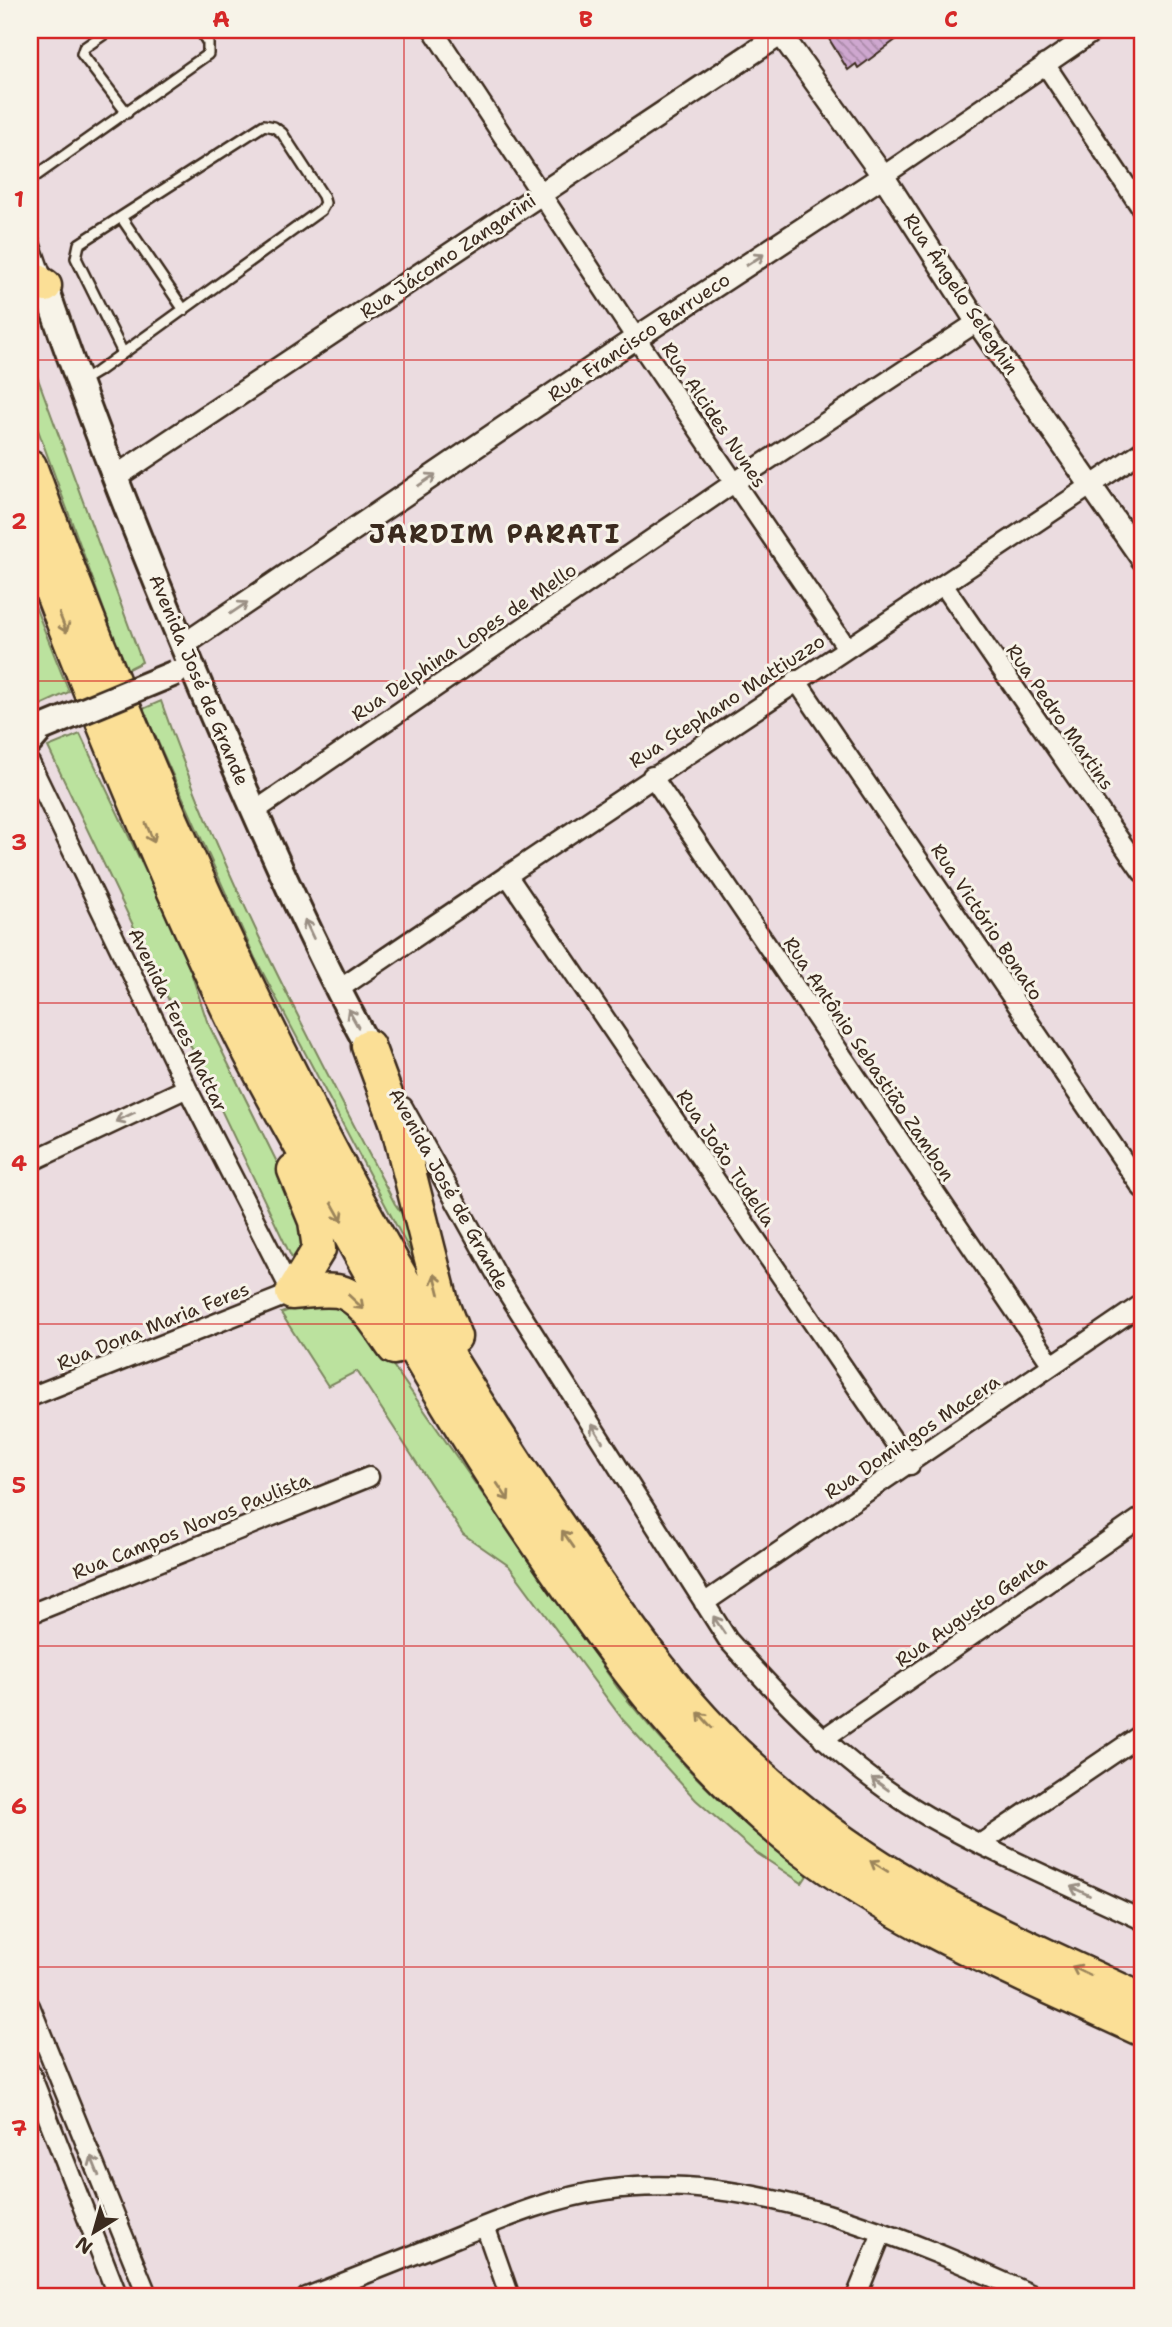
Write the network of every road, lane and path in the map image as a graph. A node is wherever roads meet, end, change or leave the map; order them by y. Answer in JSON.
{"nodes":[{"id":1,"x":110,"y":30,"type":"edge"},
{"id":2,"x":200,"y":30,"type":"edge"},
{"id":3,"x":433,"y":30,"type":"edge"},
{"id":4,"x":1096,"y":30,"type":"edge"},
{"id":5,"x":779,"y":32,"type":"edge"},
{"id":6,"x":1045,"y":64,"type":"junction"},
{"id":7,"x":127,"y":113,"type":"junction"},
{"id":8,"x":883,"y":176,"type":"junction"},
{"id":9,"x":30,"y":180,"type":"edge"},
{"id":10,"x":542,"y":194,"type":"junction"},
{"id":11,"x":1142,"y":209,"type":"edge"},
{"id":12,"x":121,"y":217,"type":"junction"},
{"id":13,"x":30,"y":243,"type":"edge"},
{"id":14,"x":37,"y":281,"type":"edge"},
{"id":15,"x":184,"y":310,"type":"junction"},
{"id":16,"x":977,"y":322,"type":"junction"},
{"id":17,"x":636,"y":338,"type":"junction"},
{"id":18,"x":123,"y":353,"type":"junction"},
{"id":19,"x":78,"y":383,"type":"junction"},
{"id":20,"x":1142,"y":451,"type":"edge"},
{"id":21,"x":30,"y":466,"type":"edge"},
{"id":22,"x":114,"y":478,"type":"junction"},
{"id":23,"x":734,"y":482,"type":"junction"},
{"id":24,"x":1091,"y":485,"type":"junction"},
{"id":25,"x":30,"y":536,"type":"edge"},
{"id":26,"x":1142,"y":559,"type":"edge"},
{"id":27,"x":944,"y":586,"type":"junction"},
{"id":28,"x":847,"y":648,"type":"junction"},
{"id":29,"x":183,"y":662,"type":"junction"},
{"id":30,"x":796,"y":680,"type":"junction"},
{"id":31,"x":34,"y":733,"type":"edge"},
{"id":32,"x":30,"y":764,"type":"edge"},
{"id":33,"x":652,"y":776,"type":"junction"},
{"id":34,"x":255,"y":811,"type":"junction"},
{"id":35,"x":1142,"y":872,"type":"edge"},
{"id":36,"x":507,"y":875,"type":"junction"},
{"id":37,"x":338,"y":990,"type":"junction"},
{"id":38,"x":239,"y":1033,"type":"junction"},
{"id":39,"x":368,"y":1046,"type":"junction"},
{"id":40,"x":187,"y":1088,"type":"junction"},
{"id":41,"x":30,"y":1162,"type":"edge"},
{"id":42,"x":1142,"y":1188,"type":"edge"},
{"id":43,"x":292,"y":1293,"type":"junction"},
{"id":44,"x":1142,"y":1304,"type":"edge"},
{"id":45,"x":1052,"y":1365,"type":"junction"},
{"id":46,"x":30,"y":1397,"type":"edge"},
{"id":47,"x":497,"y":1459,"type":"junction"},
{"id":48,"x":910,"y":1465,"type":"junction"},
{"id":49,"x":369,"y":1477,"type":"dead end"},
{"id":50,"x":1142,"y":1517,"type":"edge"},
{"id":51,"x":704,"y":1603,"type":"junction"},
{"id":52,"x":30,"y":1614,"type":"edge"},
{"id":53,"x":1142,"y":1734,"type":"edge"},
{"id":54,"x":823,"y":1739,"type":"junction"},
{"id":55,"x":980,"y":1844,"type":"junction"},
{"id":56,"x":1142,"y":1920,"type":"edge"},
{"id":57,"x":1142,"y":2000,"type":"edge"},
{"id":58,"x":30,"y":2006,"type":"edge"},
{"id":59,"x":1142,"y":2030,"type":"edge"},
{"id":60,"x":30,"y":2073,"type":"edge"},
{"id":61,"x":485,"y":2226,"type":"junction"},
{"id":62,"x":882,"y":2234,"type":"junction"},
{"id":63,"x":118,"y":2297,"type":"edge"},
{"id":64,"x":148,"y":2297,"type":"edge"},
{"id":65,"x":307,"y":2297,"type":"edge"},
{"id":66,"x":510,"y":2297,"type":"edge"},
{"id":67,"x":856,"y":2297,"type":"edge"},
{"id":68,"x":1037,"y":2297,"type":"edge"}],
"edges":[{"from":1,"to":7,"type":"lane"},
{"from":2,"to":7,"type":"lane"},
{"from":3,"to":10,"type":"street","name":"Rua Alcides Nunes"},
{"from":4,"to":6,"type":"street","name":"Rua Francisco Barrueco"},
{"from":5,"to":8,"type":"street","name":"Rua Ângelo Seleghin"},
{"from":5,"to":10,"type":"street","name":"Rua Jácomo Zangarini"},
{"from":6,"to":8,"type":"street","name":"Rua Francisco Barrueco"},
{"from":6,"to":11,"type":"street"},
{"from":7,"to":9,"type":"lane"},
{"from":8,"to":16,"type":"street","name":"Rua Ângelo Seleghin"},
{"from":17,"to":8,"type":"street","name":"Rua Francisco Barrueco","one_way":true},
{"from":10,"to":17,"type":"street","name":"Rua Alcides Nunes"},
{"from":10,"to":22,"type":"street","name":"Rua Jácomo Zangarini"},
{"from":12,"to":15,"type":"lane"},
{"from":12,"to":15,"type":"lane"},
{"from":12,"to":18,"type":"lane"},
{"from":13,"to":14,"type":"street","name":"Avenida José de Grande"},
{"from":14,"to":19,"type":"main road","name":"Avenida José de Grande"},
{"from":15,"to":18,"type":"lane"},
{"from":16,"to":23,"type":"street","name":"Rua Delphina Lopes de Mello"},
{"from":16,"to":24,"type":"street","name":"Rua Ângelo Seleghin"},
{"from":17,"to":23,"type":"street","name":"Rua Alcides Nunes"},
{"from":29,"to":17,"type":"street","name":"Rua Francisco Barrueco","one_way":true},
{"from":18,"to":19,"type":"lane"},
{"from":19,"to":22,"type":"main road","name":"Avenida José de Grande"},
{"from":20,"to":24,"type":"street","name":"Rua Stephano Mattiuzzo"},
{"from":21,"to":47,"type":"highway"},
{"from":22,"to":29,"type":"main road","name":"Avenida José de Grande"},
{"from":23,"to":28,"type":"street","name":"Rua Alcides Nunes"},
{"from":23,"to":34,"type":"street","name":"Rua Delphina Lopes de Mello"},
{"from":24,"to":26,"type":"street","name":"Rua Ângelo Seleghin"},
{"from":24,"to":27,"type":"street","name":"Rua Stephano Mattiuzzo"},
{"from":25,"to":38,"type":"highway","one_way":true},
{"from":27,"to":28,"type":"street","name":"Rua Stephano Mattiuzzo"},
{"from":27,"to":35,"type":"street","name":"Rua Pedro Martins"},
{"from":28,"to":30,"type":"street","name":"Rua Stephano Mattiuzzo"},
{"from":29,"to":31,"type":"main road","bridge":true},
{"from":29,"to":34,"type":"main road","name":"Avenida José de Grande"},
{"from":30,"to":33,"type":"street","name":"Rua Stephano Mattiuzzo"},
{"from":30,"to":42,"type":"street","name":"Rua Victório Bonato"},
{"from":32,"to":40,"type":"street","name":"Avenida Feres Mattar"},
{"from":33,"to":36,"type":"street","name":"Rua Stephano Mattiuzzo"},
{"from":33,"to":45,"type":"street","name":"Rua Antônio Sebastião Zambon"},
{"from":37,"to":34,"type":"main road","name":"Avenida José de Grande","one_way":true},
{"from":36,"to":37,"type":"street","name":"Rua Stephano Mattiuzzo"},
{"from":36,"to":48,"type":"street","name":"Rua João Tudella"},
{"from":39,"to":37,"type":"main road","name":"Avenida José de Grande","one_way":true},
{"from":38,"to":43,"type":"highway"},
{"from":38,"to":47,"type":"highway","one_way":true},
{"from":47,"to":39,"type":"highway","one_way":true},
{"from":51,"to":39,"type":"street","name":"Avenida José de Grande","one_way":true},
{"from":40,"to":41,"type":"street","one_way":true},
{"from":40,"to":43,"type":"street","name":"Avenida Feres Mattar"},
{"from":43,"to":46,"type":"street","name":"Rua Dona Maria Feres"},
{"from":43,"to":47,"type":"highway","one_way":true},
{"from":44,"to":45,"type":"street","name":"Rua Domingos Macera"},
{"from":45,"to":48,"type":"street","name":"Rua Domingos Macera"},
{"from":57,"to":47,"type":"highway","one_way":true},
{"from":47,"to":59,"type":"highway","one_way":true},
{"from":48,"to":51,"type":"street","name":"Rua Domingos Macera"},
{"from":49,"to":52,"type":"street","name":"Rua Campos Novos Paulista"},
{"from":50,"to":54,"type":"street","name":"Rua Augusto Genta"},
{"from":54,"to":51,"type":"street","name":"Avenida José de Grande","one_way":true},
{"from":53,"to":55,"type":"street"},
{"from":55,"to":54,"type":"street","name":"Avenida José de Grande","one_way":true},
{"from":56,"to":55,"type":"street","name":"Avenida José de Grande","one_way":true},
{"from":64,"to":58,"type":"street","one_way":true},
{"from":60,"to":63,"type":"street"},
{"from":61,"to":62,"type":"street"},
{"from":61,"to":65,"type":"street"},
{"from":61,"to":66,"type":"street"},
{"from":62,"to":67,"type":"street"},
{"from":62,"to":68,"type":"street"}]}
